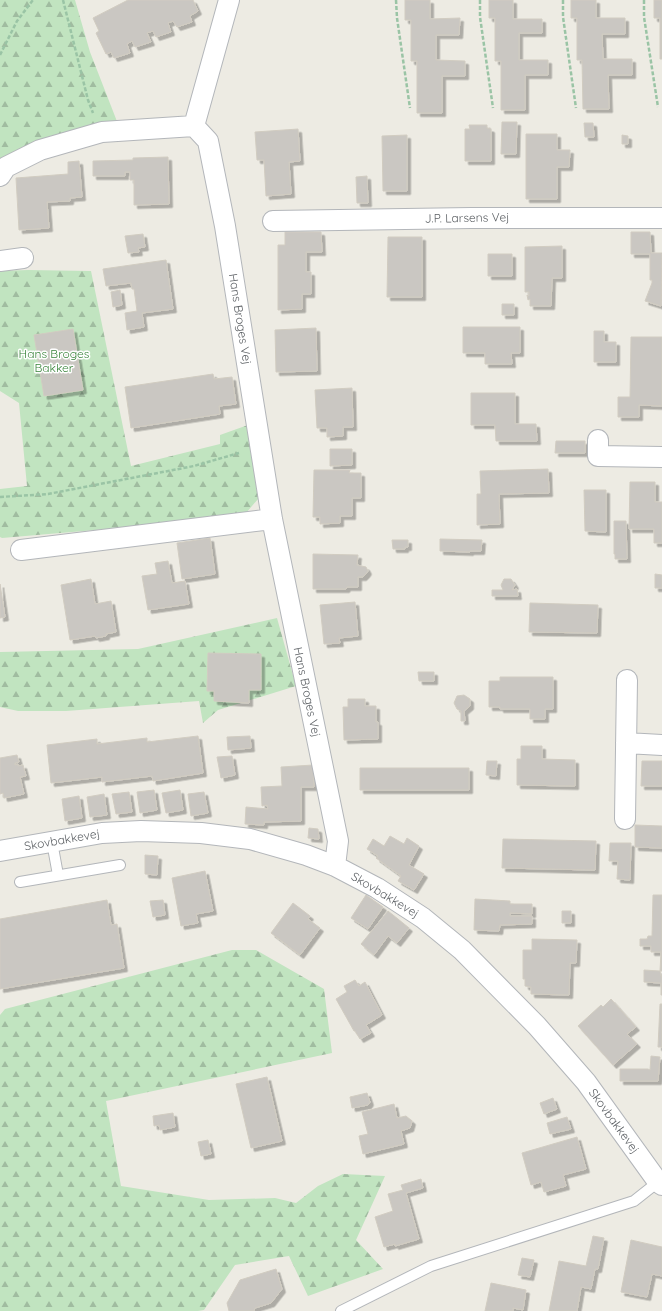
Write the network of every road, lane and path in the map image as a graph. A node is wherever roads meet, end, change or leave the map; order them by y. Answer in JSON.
{"nodes":[{"id":1,"x":33,"y":0,"type":"edge"},
{"id":2,"x":63,"y":0,"type":"edge"},
{"id":3,"x":229,"y":0,"type":"edge"},
{"id":4,"x":396,"y":0,"type":"edge"},
{"id":5,"x":480,"y":0,"type":"edge"},
{"id":6,"x":563,"y":0,"type":"edge"},
{"id":7,"x":644,"y":0,"type":"edge"},
{"id":8,"x":0,"y":55,"type":"edge"},
{"id":9,"x":658,"y":107,"type":"dead end"},
{"id":10,"x":410,"y":108,"type":"dead end"},
{"id":11,"x":493,"y":108,"type":"dead end"},
{"id":12,"x":576,"y":108,"type":"dead end"},
{"id":13,"x":194,"y":126,"type":"junction"},
{"id":14,"x":100,"y":133,"type":"junction"},
{"id":15,"x":0,"y":176,"type":"edge"},
{"id":16,"x":662,"y":218,"type":"edge"},
{"id":17,"x":273,"y":221,"type":"dead end"},
{"id":18,"x":23,"y":258,"type":"dead end"},
{"id":19,"x":0,"y":261,"type":"edge"},
{"id":20,"x":598,"y":440,"type":"dead end"},
{"id":21,"x":260,"y":445,"type":"junction"},
{"id":22,"x":662,"y":457,"type":"edge"},
{"id":23,"x":0,"y":497,"type":"edge"},
{"id":24,"x":272,"y":519,"type":"junction"},
{"id":25,"x":21,"y":550,"type":"dead end"},
{"id":26,"x":627,"y":680,"type":"dead end"},
{"id":27,"x":626,"y":743,"type":"junction"},
{"id":28,"x":662,"y":745,"type":"edge"},
{"id":29,"x":625,"y":819,"type":"dead end"},
{"id":30,"x":52,"y":842,"type":"junction"},
{"id":31,"x":0,"y":851,"type":"edge"},
{"id":32,"x":120,"y":865,"type":"dead end"},
{"id":33,"x":335,"y":866,"type":"junction"},
{"id":34,"x":58,"y":875,"type":"junction"},
{"id":35,"x":20,"y":882,"type":"dead end"},
{"id":36,"x":660,"y":1184,"type":"edge"},
{"id":37,"x":341,"y":1311,"type":"edge"}],
"edges":[{"from":1,"to":8,"type":"path"},
{"from":2,"to":14,"type":"path"},
{"from":3,"to":13,"type":"street"},
{"from":4,"to":10,"type":"path"},
{"from":5,"to":11,"type":"path"},
{"from":6,"to":12,"type":"path"},
{"from":7,"to":9,"type":"path"},
{"from":13,"to":14,"type":"street"},
{"from":13,"to":21,"type":"street","name":"Hans Broges Vej"},
{"from":14,"to":15,"type":"street"},
{"from":16,"to":17,"type":"street","name":"J.P. Larsens Vej"},
{"from":18,"to":19,"type":"street"},
{"from":20,"to":22,"type":"street"},
{"from":21,"to":23,"type":"path"},
{"from":21,"to":24,"type":"street","name":"Hans Broges Vej"},
{"from":24,"to":25,"type":"street"},
{"from":24,"to":33,"type":"street","name":"Hans Broges Vej"},
{"from":26,"to":27,"type":"street"},
{"from":27,"to":28,"type":"street"},
{"from":27,"to":29,"type":"street"},
{"from":30,"to":31,"type":"street","name":"Skovbakkevej"},
{"from":30,"to":33,"type":"street","name":"Skovbakkevej"},
{"from":30,"to":34,"type":"lane"},
{"from":32,"to":34,"type":"lane"},
{"from":33,"to":36,"type":"street","name":"Skovbakkevej"},
{"from":34,"to":35,"type":"lane"},
{"from":36,"to":37,"type":"lane","name":"Skovbakkevej"}]}
